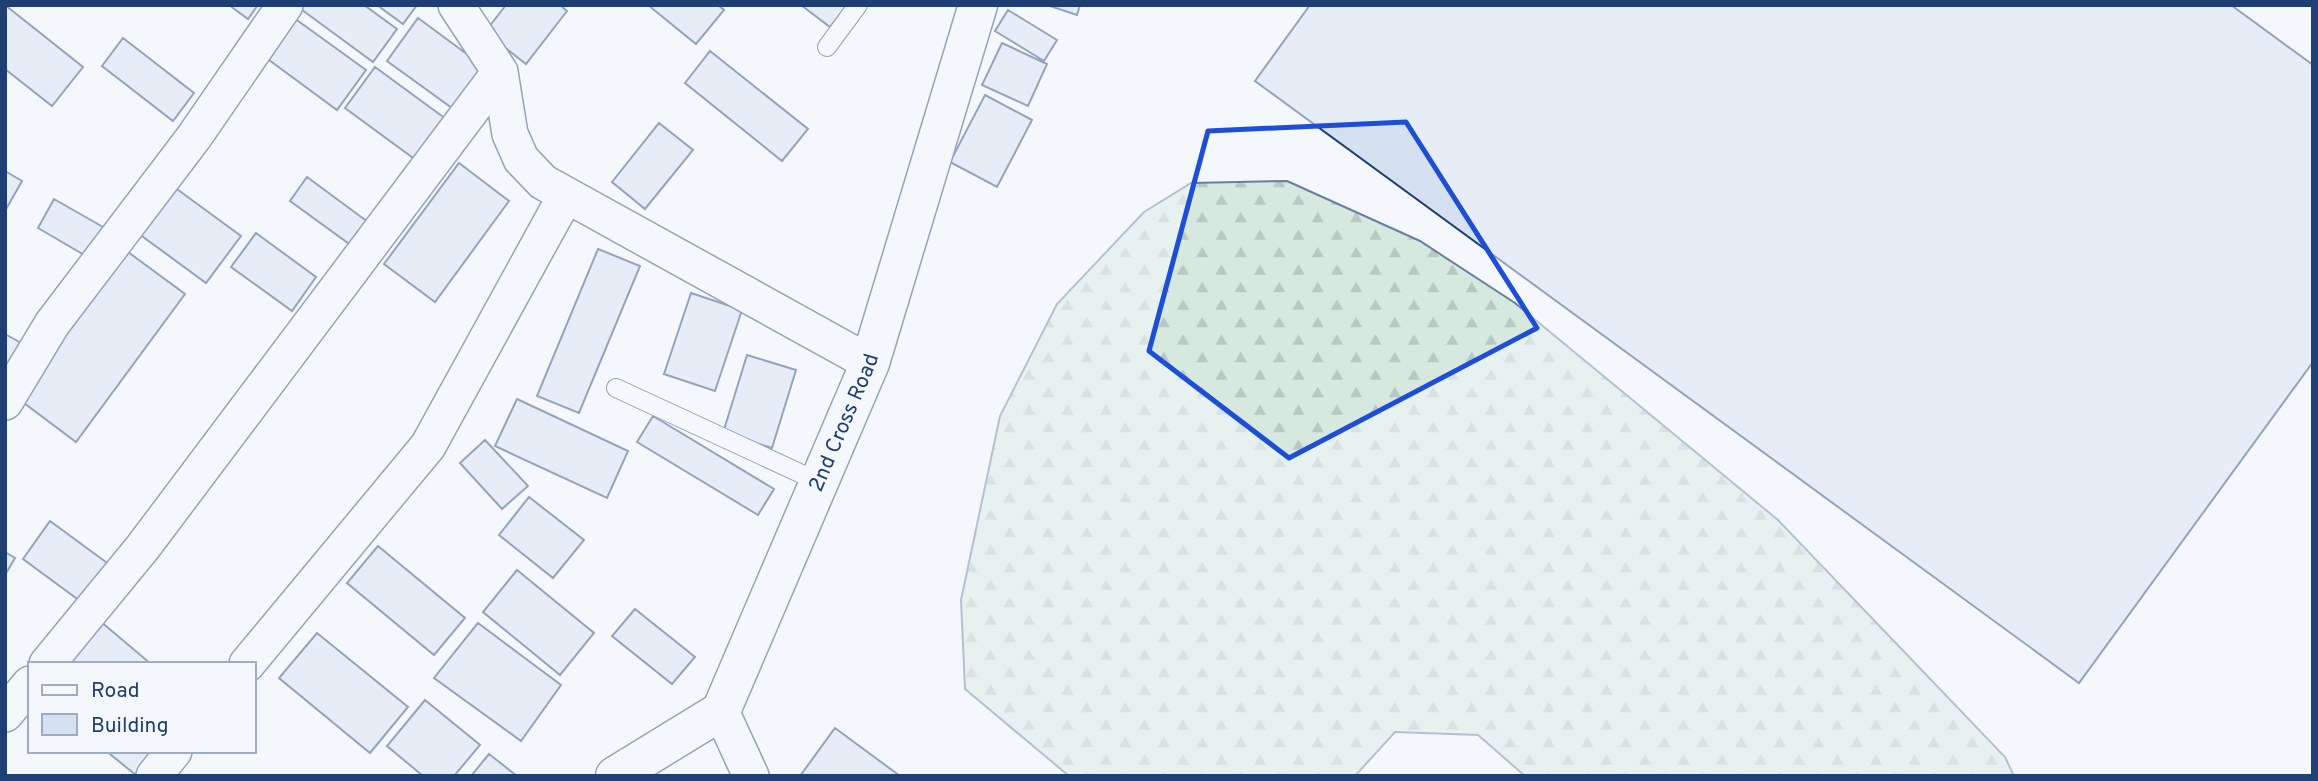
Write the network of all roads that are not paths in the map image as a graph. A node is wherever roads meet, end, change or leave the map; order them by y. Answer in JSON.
{"nodes":[{"id":1,"x":285,"y":5,"type":"edge"},
{"id":2,"x":858,"y":5,"type":"edge"},
{"id":3,"x":978,"y":5,"type":"edge"},
{"id":4,"x":464,"y":8,"type":"edge"},
{"id":5,"x":827,"y":47,"type":"dead end"},
{"id":6,"x":500,"y":72,"type":"junction"},
{"id":7,"x":566,"y":195,"type":"junction"},
{"id":8,"x":870,"y":363,"type":"junction"},
{"id":9,"x":616,"y":388,"type":"dead end"},
{"id":10,"x":5,"y":402,"type":"edge"},
{"id":11,"x":820,"y":482,"type":"junction"},
{"id":12,"x":49,"y":662,"type":"edge"},
{"id":13,"x":249,"y":662,"type":"edge"},
{"id":14,"x":28,"y":686,"type":"edge"},
{"id":15,"x":721,"y":711,"type":"junction"},
{"id":16,"x":5,"y":714,"type":"edge"},
{"id":17,"x":172,"y":753,"type":"edge"},
{"id":18,"x":154,"y":776,"type":"edge"},
{"id":19,"x":615,"y":776,"type":"edge"},
{"id":20,"x":751,"y":776,"type":"edge"}],
"edges":[{"from":1,"to":10,"type":"street"},
{"from":2,"to":5,"type":"lane"},
{"from":3,"to":8,"type":"street","name":"2nd Cross Road"},
{"from":4,"to":6,"type":"street"},
{"from":6,"to":7,"type":"street"},
{"from":6,"to":12,"type":"street"},
{"from":7,"to":8,"type":"street"},
{"from":7,"to":13,"type":"street"},
{"from":8,"to":11,"type":"street","name":"2nd Cross Road"},
{"from":9,"to":11,"type":"lane"},
{"from":11,"to":15,"type":"street","name":"2nd Cross Road"},
{"from":14,"to":16,"type":"street"},
{"from":15,"to":19,"type":"street"},
{"from":15,"to":20,"type":"street"},
{"from":17,"to":18,"type":"street"}]}
